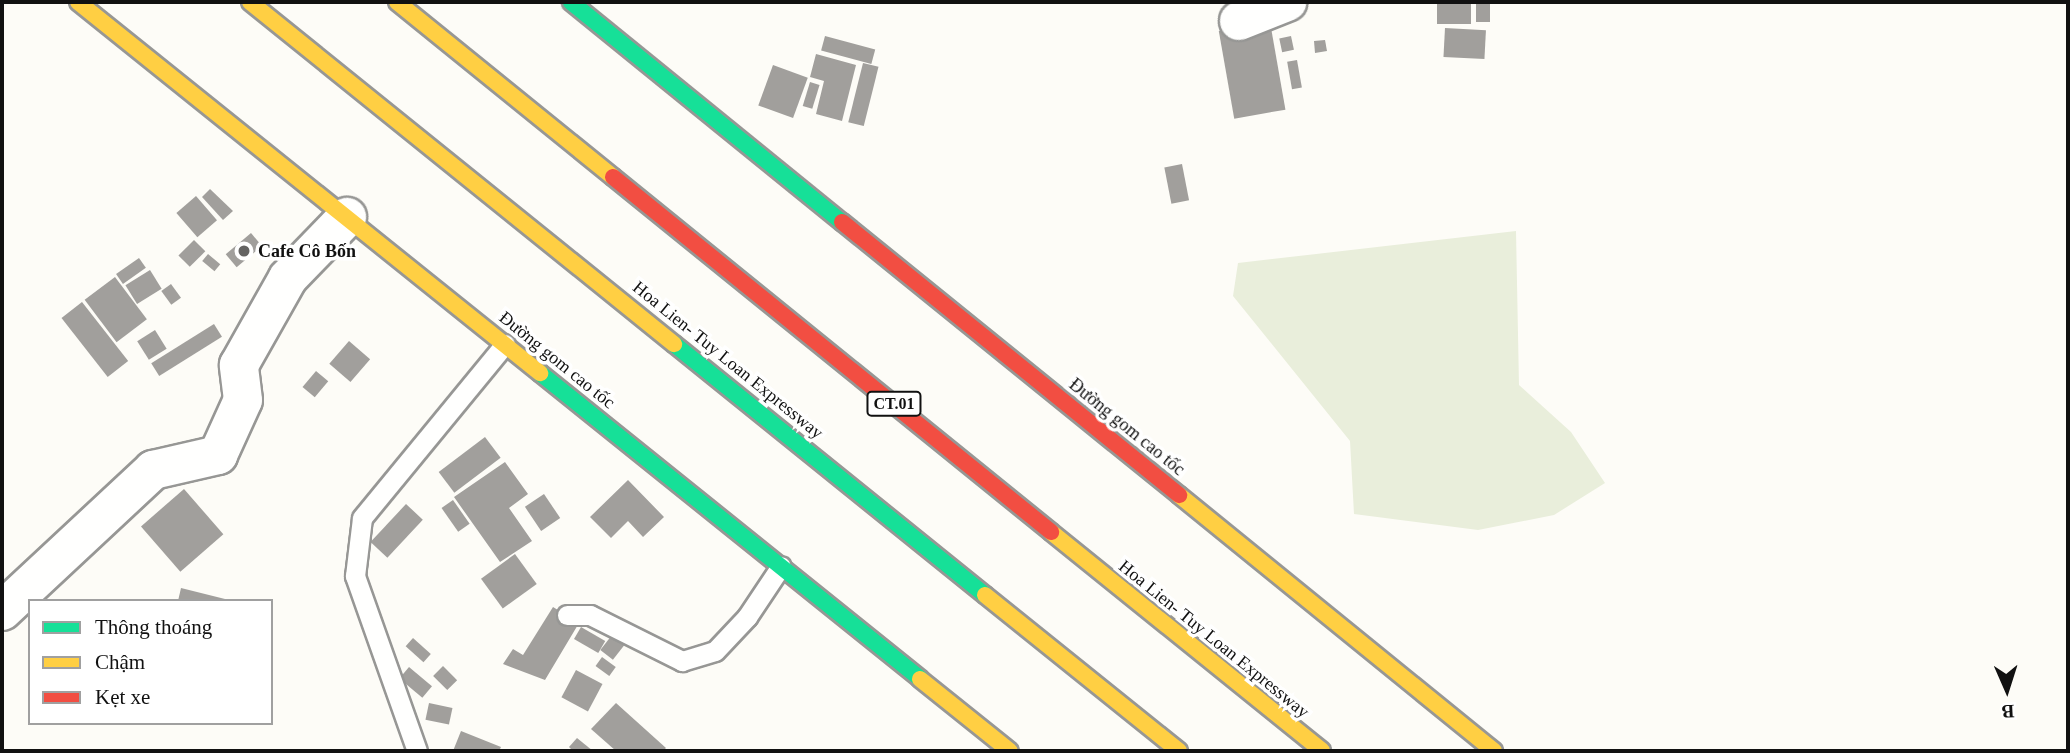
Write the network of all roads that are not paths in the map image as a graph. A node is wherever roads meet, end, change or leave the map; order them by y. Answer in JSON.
{"nodes":[{"id":1,"x":78,"y":2,"type":"edge"},
{"id":2,"x":250,"y":2,"type":"edge"},
{"id":3,"x":399,"y":2,"type":"edge"},
{"id":4,"x":1287,"y":2,"type":"edge"},
{"id":5,"x":590,"y":6,"type":"edge"},
{"id":6,"x":233,"y":10,"type":"dead end"},
{"id":7,"x":1239,"y":21,"type":"dead end"},
{"id":8,"x":347,"y":217,"type":"junction"},
{"id":9,"x":645,"y":317,"type":"junction"},
{"id":10,"x":505,"y":344,"type":"junction"},
{"id":11,"x":780,"y":566,"type":"junction"},
{"id":12,"x":2,"y":611,"type":"edge"},
{"id":13,"x":567,"y":615,"type":"dead end"},
{"id":14,"x":416,"y":751,"type":"edge"},
{"id":15,"x":1010,"y":751,"type":"edge"},
{"id":16,"x":1179,"y":751,"type":"edge"},
{"id":17,"x":1322,"y":751,"type":"edge"},
{"id":18,"x":1494,"y":751,"type":"edge"}],
"edges":[{"from":1,"to":8,"type":"main road","name":"Đường gom cao tốc"},
{"from":2,"to":9,"type":"main road","name":"Hoa Lien- Tuy Loan Expressway"},
{"from":3,"to":17,"type":"main road","name":"Hoa Lien- Tuy Loan Expressway","number":"CT.01"},
{"from":4,"to":7,"type":"street"},
{"from":5,"to":18,"type":"main road","name":"Đường gom cao tốc"},
{"from":6,"to":9,"type":"main road"},
{"from":8,"to":10,"type":"main road","name":"Đường gom cao tốc"},
{"from":8,"to":12,"type":"street"},
{"from":9,"to":16,"type":"main road","name":"Hoa Lien- Tuy Loan Expressway"},
{"from":10,"to":11,"type":"main road","name":"Đường gom cao tốc"},
{"from":10,"to":14,"type":"lane"},
{"from":11,"to":13,"type":"lane"},
{"from":11,"to":15,"type":"main road","name":"Đường gom cao tốc"}]}
